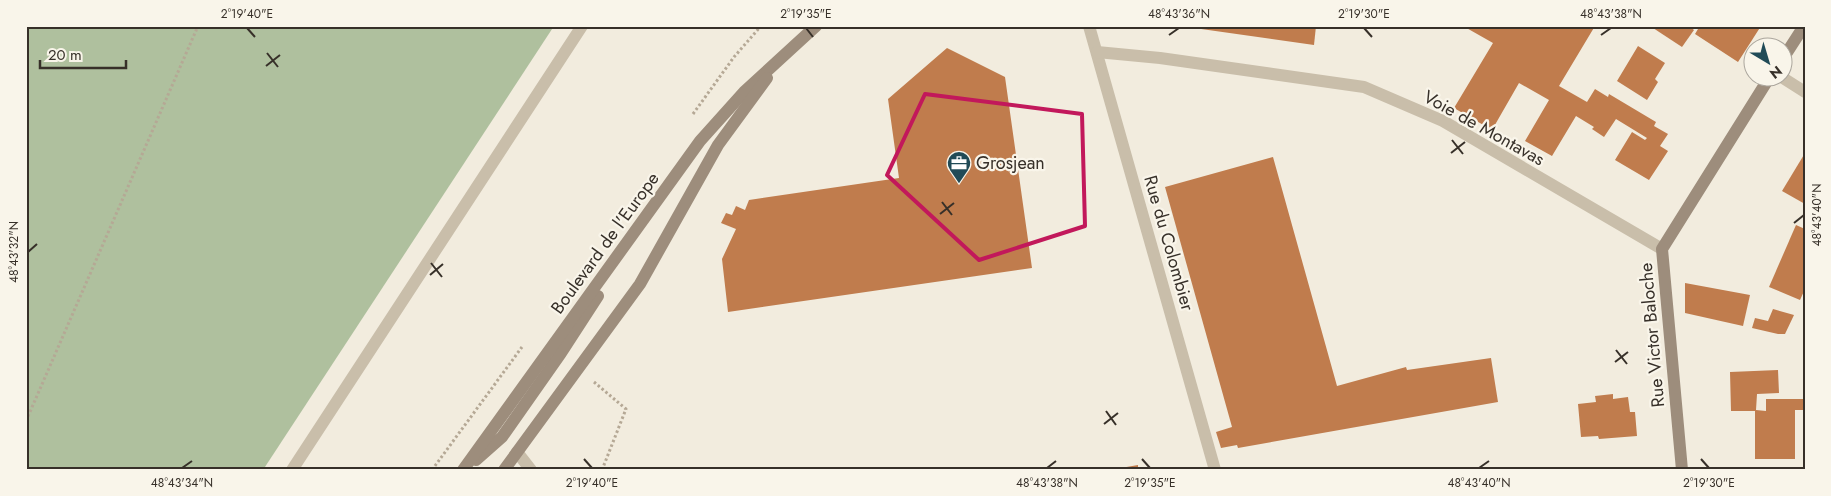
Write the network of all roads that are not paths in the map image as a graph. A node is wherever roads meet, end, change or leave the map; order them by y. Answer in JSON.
{"nodes":[{"id":1,"x":582,"y":26,"type":"edge"},
{"id":2,"x":816,"y":26,"type":"edge"},
{"id":3,"x":1088,"y":26,"type":"edge"},
{"id":4,"x":1804,"y":26,"type":"edge"},
{"id":5,"x":1794,"y":42,"type":"edge"},
{"id":6,"x":790,"y":49,"type":"junction"},
{"id":7,"x":1097,"y":52,"type":"junction"},
{"id":8,"x":1794,"y":85,"type":"edge"},
{"id":9,"x":1764,"y":88,"type":"edge"},
{"id":10,"x":1805,"y":92,"type":"edge"},
{"id":11,"x":682,"y":167,"type":"junction"},
{"id":12,"x":1662,"y":249,"type":"junction"},
{"id":13,"x":502,"y":437,"type":"junction"},
{"id":14,"x":517,"y":452,"type":"junction"},
{"id":15,"x":292,"y":470,"type":"edge"},
{"id":16,"x":464,"y":470,"type":"edge"},
{"id":17,"x":504,"y":470,"type":"edge"},
{"id":18,"x":531,"y":470,"type":"edge"},
{"id":19,"x":1215,"y":470,"type":"edge"},
{"id":20,"x":1682,"y":470,"type":"edge"}],
"edges":[{"from":1,"to":15,"type":"street"},
{"from":2,"to":6,"type":"main road","name":"Boulevard de l'Europe"},
{"from":3,"to":7,"type":"street","name":"Rue du Colombier"},
{"from":4,"to":5,"type":"main road"},
{"from":6,"to":11,"type":"main road","name":"Boulevard de l'Europe"},
{"from":6,"to":14,"type":"main road","name":"Boulevard de l'Europe"},
{"from":7,"to":12,"type":"street","name":"Voie de Montavas"},
{"from":7,"to":19,"type":"street","name":"Rue du Colombier"},
{"from":8,"to":10,"type":"street"},
{"from":9,"to":12,"type":"main road","name":"Rue Victor Baloche"},
{"from":11,"to":13,"type":"main road"},
{"from":11,"to":16,"type":"main road","name":"Boulevard de l'Europe"},
{"from":12,"to":20,"type":"main road","name":"Rue Victor Baloche"},
{"from":13,"to":14,"type":"main road"},
{"from":13,"to":16,"type":"main road"},
{"from":14,"to":17,"type":"main road","name":"Boulevard de l'Europe"},
{"from":14,"to":18,"type":"street"}]}
